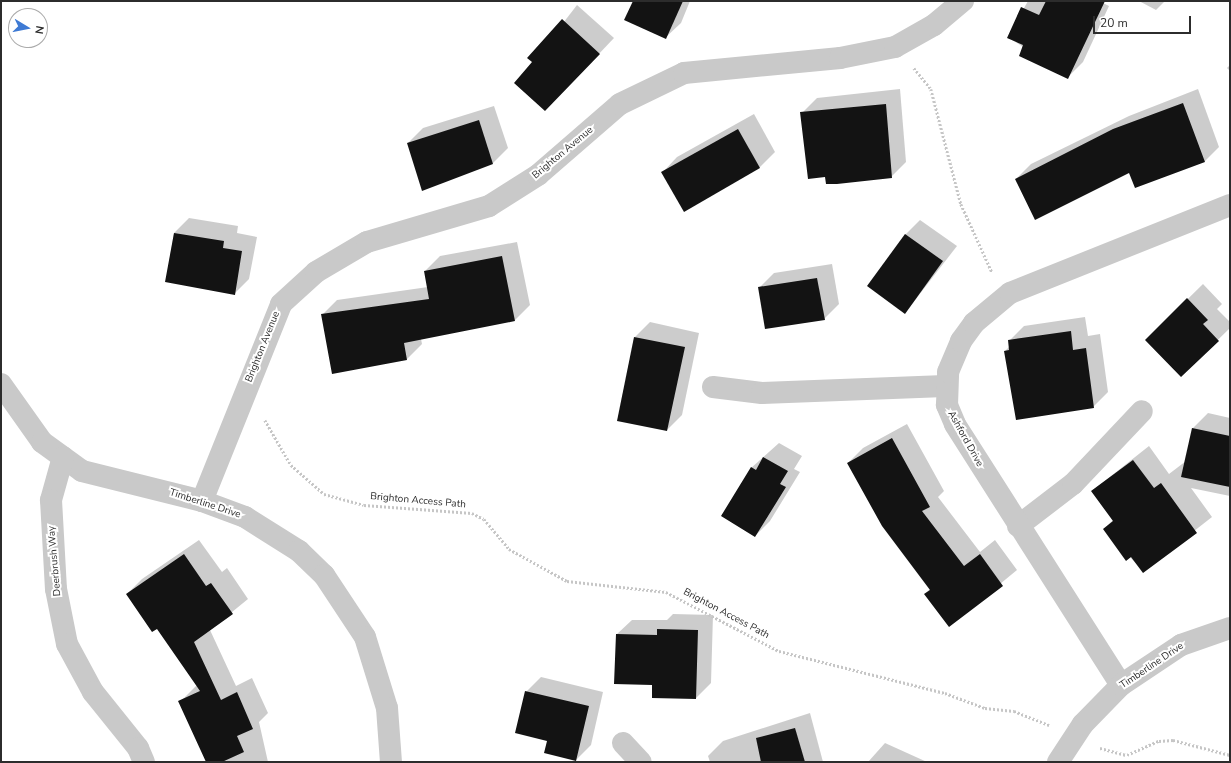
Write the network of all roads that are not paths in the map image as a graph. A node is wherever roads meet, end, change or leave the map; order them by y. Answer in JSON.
{"nodes":[{"id":1,"x":963,"y":1,"type":"edge"},
{"id":2,"x":1230,"y":205,"type":"edge"},
{"id":3,"x":1,"y":384,"type":"edge"},
{"id":4,"x":945,"y":386,"type":"junction"},
{"id":5,"x":712,"y":387,"type":"dead end"},
{"id":6,"x":1142,"y":411,"type":"dead end"},
{"id":7,"x":63,"y":457,"type":"junction"},
{"id":8,"x":202,"y":501,"type":"junction"},
{"id":9,"x":1018,"y":526,"type":"junction"},
{"id":10,"x":1230,"y":628,"type":"edge"},
{"id":11,"x":1121,"y":686,"type":"junction"},
{"id":12,"x":623,"y":742,"type":"dead end"},
{"id":13,"x":144,"y":762,"type":"edge"},
{"id":14,"x":392,"y":762,"type":"edge"},
{"id":15,"x":641,"y":762,"type":"edge"},
{"id":16,"x":1058,"y":762,"type":"edge"}],
"edges":[{"from":1,"to":8,"type":"street","name":"Brighton Avenue"},
{"from":2,"to":4,"type":"street","name":"Ashford Drive"},
{"from":3,"to":7,"type":"street","name":"Timberline Drive"},
{"from":4,"to":5,"type":"street"},
{"from":4,"to":9,"type":"street","name":"Ashford Drive"},
{"from":6,"to":9,"type":"street"},
{"from":7,"to":8,"type":"street","name":"Timberline Drive"},
{"from":7,"to":13,"type":"street","name":"Deerbrush Way"},
{"from":8,"to":14,"type":"street","name":"Timberline Drive"},
{"from":9,"to":11,"type":"street","name":"Ashford Drive"},
{"from":10,"to":11,"type":"street","name":"Timberline Drive"},
{"from":11,"to":16,"type":"street","name":"Timberline Drive"},
{"from":12,"to":15,"type":"street"}]}
